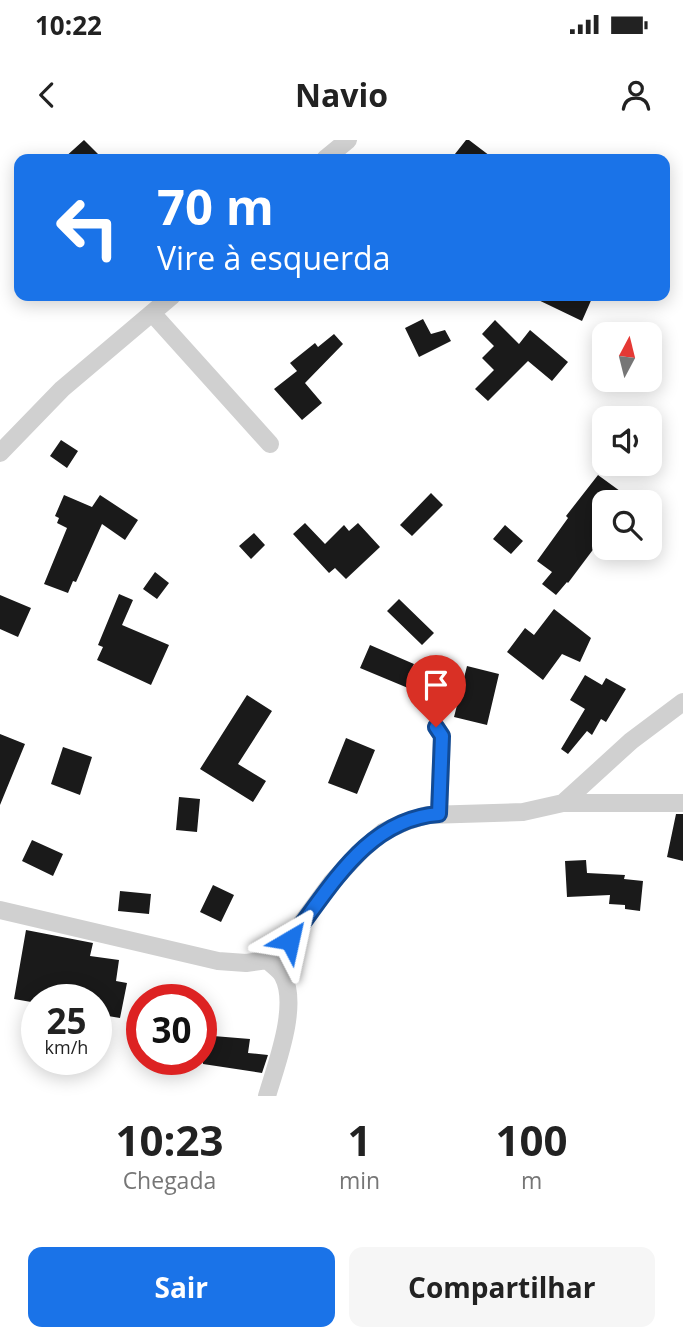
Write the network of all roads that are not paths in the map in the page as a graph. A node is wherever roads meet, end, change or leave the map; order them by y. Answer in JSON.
{"nodes":[{"id":1,"x":348,"y":140,"type":"edge"},
{"id":2,"x":332,"y":154,"type":"edge"},
{"id":3,"x":166,"y":301,"type":"edge"},
{"id":4,"x":152,"y":313,"type":"junction"},
{"id":5,"x":270,"y":444,"type":"dead end"},
{"id":6,"x":0,"y":453,"type":"edge"},
{"id":7,"x":683,"y":702,"type":"edge"},
{"id":8,"x":436,"y":727,"type":"dead end"},
{"id":9,"x":563,"y":803,"type":"junction"},
{"id":10,"x":683,"y":803,"type":"edge"},
{"id":11,"x":439,"y":814,"type":"junction"},
{"id":12,"x":0,"y":910,"type":"edge"},
{"id":13,"x":267,"y":960,"type":"junction"},
{"id":14,"x":267,"y":1096,"type":"edge"}],
"edges":[{"from":1,"to":2,"type":"street"},
{"from":3,"to":4,"type":"street"},
{"from":4,"to":5,"type":"street"},
{"from":4,"to":6,"type":"street"},
{"from":7,"to":9,"type":"street"},
{"from":8,"to":11,"type":"street"},
{"from":9,"to":10,"type":"street"},
{"from":9,"to":11,"type":"street"},
{"from":11,"to":13,"type":"street"},
{"from":12,"to":13,"type":"street"},
{"from":13,"to":14,"type":"street"}]}
